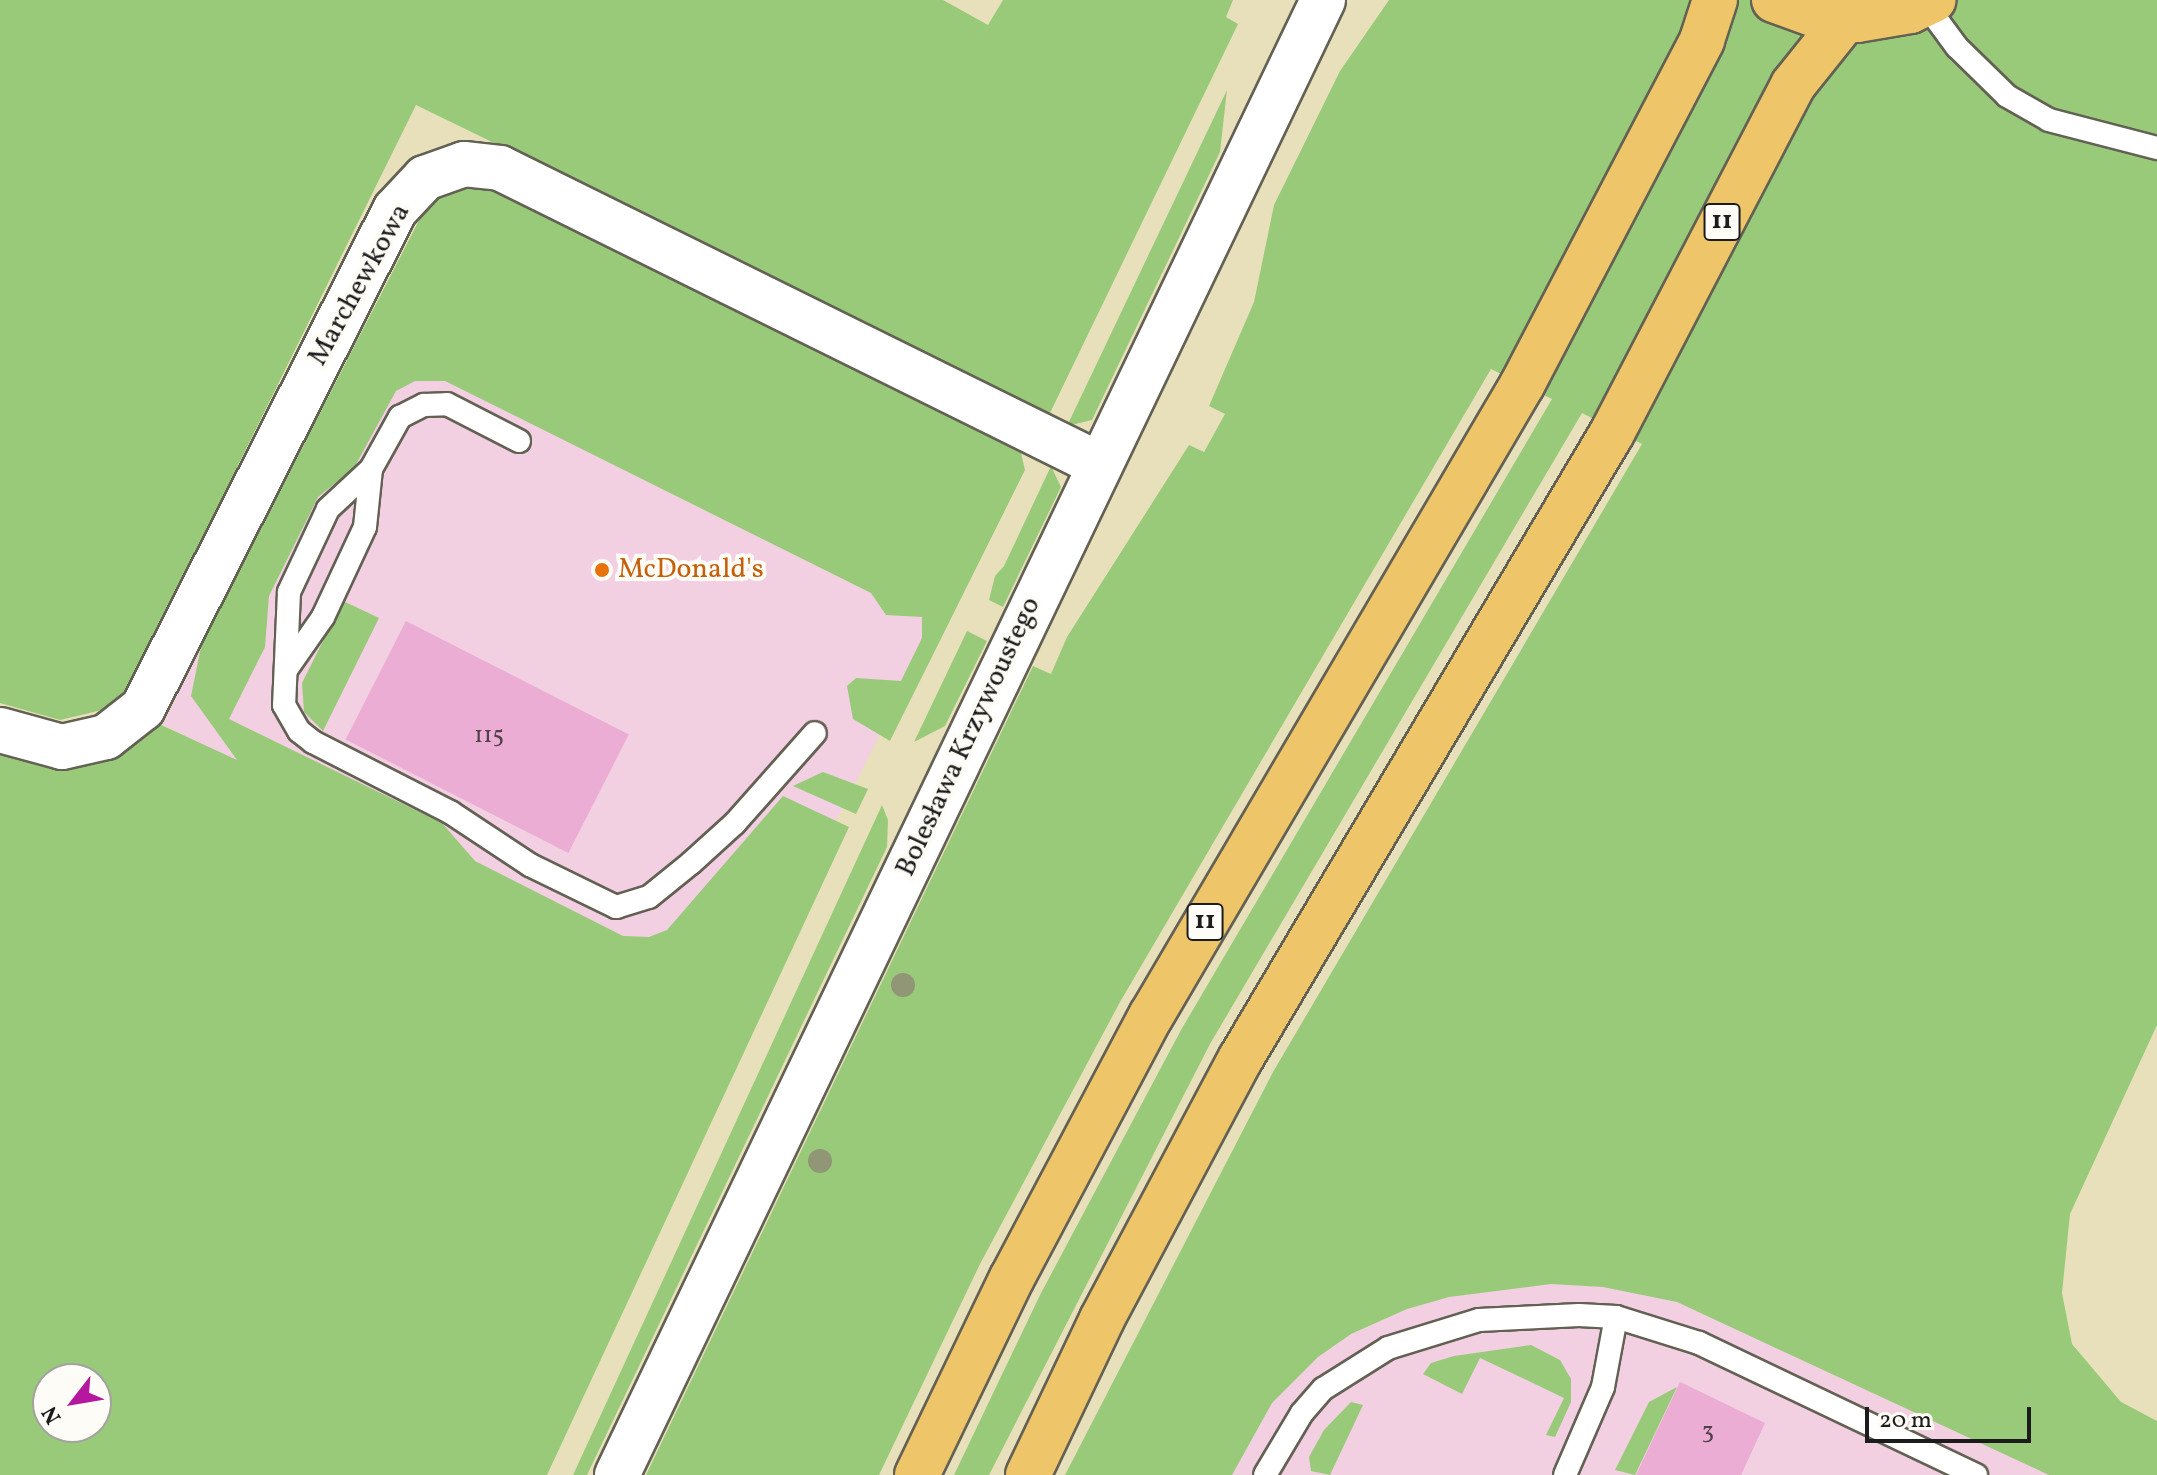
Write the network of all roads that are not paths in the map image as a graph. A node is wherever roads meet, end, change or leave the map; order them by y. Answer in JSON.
{"nodes":[{"id":1,"x":1323,"y":0,"type":"edge"},
{"id":2,"x":1715,"y":0,"type":"edge"},
{"id":3,"x":1774,"y":0,"type":"edge"},
{"id":4,"x":1930,"y":2,"type":"edge"},
{"id":5,"x":1845,"y":20,"type":"junction"},
{"id":6,"x":2157,"y":148,"type":"edge"},
{"id":7,"x":519,"y":441,"type":"dead end"},
{"id":8,"x":1098,"y":464,"type":"junction"},
{"id":9,"x":371,"y":469,"type":"junction"},
{"id":10,"x":286,"y":670,"type":"junction"},
{"id":11,"x":0,"y":730,"type":"edge"},
{"id":12,"x":815,"y":733,"type":"dead end"},
{"id":13,"x":1616,"y":1317,"type":"junction"},
{"id":14,"x":617,"y":1475,"type":"edge"},
{"id":15,"x":917,"y":1475,"type":"edge"},
{"id":16,"x":1028,"y":1475,"type":"edge"},
{"id":17,"x":1265,"y":1475,"type":"edge"},
{"id":18,"x":1565,"y":1475,"type":"edge"},
{"id":19,"x":1976,"y":1475,"type":"edge"}],
"edges":[{"from":1,"to":8,"type":"street","name":"Bolesława Krzywoustego"},
{"from":2,"to":15,"type":"main road","number":"11"},
{"from":3,"to":5,"type":"main road"},
{"from":4,"to":5,"type":"main road"},
{"from":4,"to":6,"type":"lane"},
{"from":5,"to":16,"type":"main road","number":"11"},
{"from":7,"to":9,"type":"lane"},
{"from":8,"to":11,"type":"street","name":"Marchewkowa"},
{"from":8,"to":14,"type":"street","name":"Bolesława Krzywoustego"},
{"from":9,"to":10,"type":"lane"},
{"from":9,"to":10,"type":"lane"},
{"from":10,"to":12,"type":"lane"},
{"from":13,"to":17,"type":"lane"},
{"from":13,"to":18,"type":"lane"},
{"from":13,"to":19,"type":"lane"}]}
